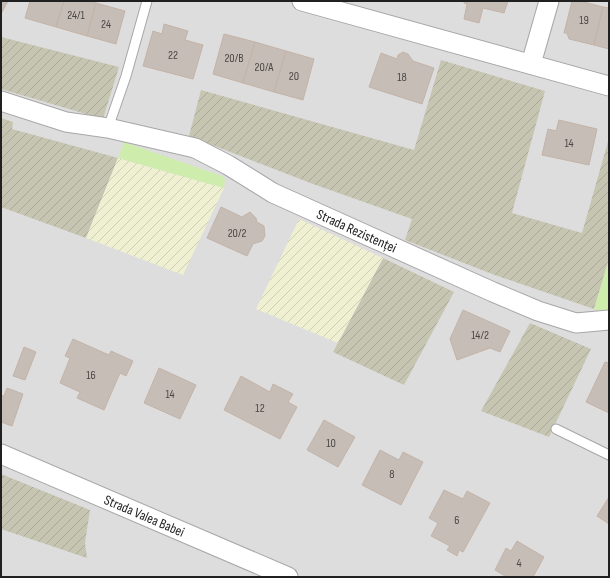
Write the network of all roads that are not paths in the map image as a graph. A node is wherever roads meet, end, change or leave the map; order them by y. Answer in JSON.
{"nodes":[{"id":1,"x":147,"y":1,"type":"edge"},
{"id":2,"x":302,"y":1,"type":"edge"},
{"id":3,"x":550,"y":1,"type":"edge"},
{"id":4,"x":531,"y":64,"type":"junction"},
{"id":5,"x":609,"y":86,"type":"edge"},
{"id":6,"x":1,"y":101,"type":"edge"},
{"id":7,"x":108,"y":128,"type":"junction"},
{"id":8,"x":609,"y":320,"type":"edge"},
{"id":9,"x":556,"y":429,"type":"dead end"},
{"id":10,"x":1,"y":454,"type":"edge"},
{"id":11,"x":609,"y":455,"type":"edge"},
{"id":12,"x":288,"y":577,"type":"edge"}],
"edges":[{"from":1,"to":7,"type":"lane"},
{"from":2,"to":4,"type":"street"},
{"from":3,"to":4,"type":"street"},
{"from":4,"to":5,"type":"street"},
{"from":6,"to":7,"type":"street","name":"Strada Rezistenței"},
{"from":7,"to":8,"type":"street","name":"Strada Rezistenței"},
{"from":9,"to":11,"type":"lane"},
{"from":10,"to":12,"type":"street","name":"Strada Valea Babei"}]}
